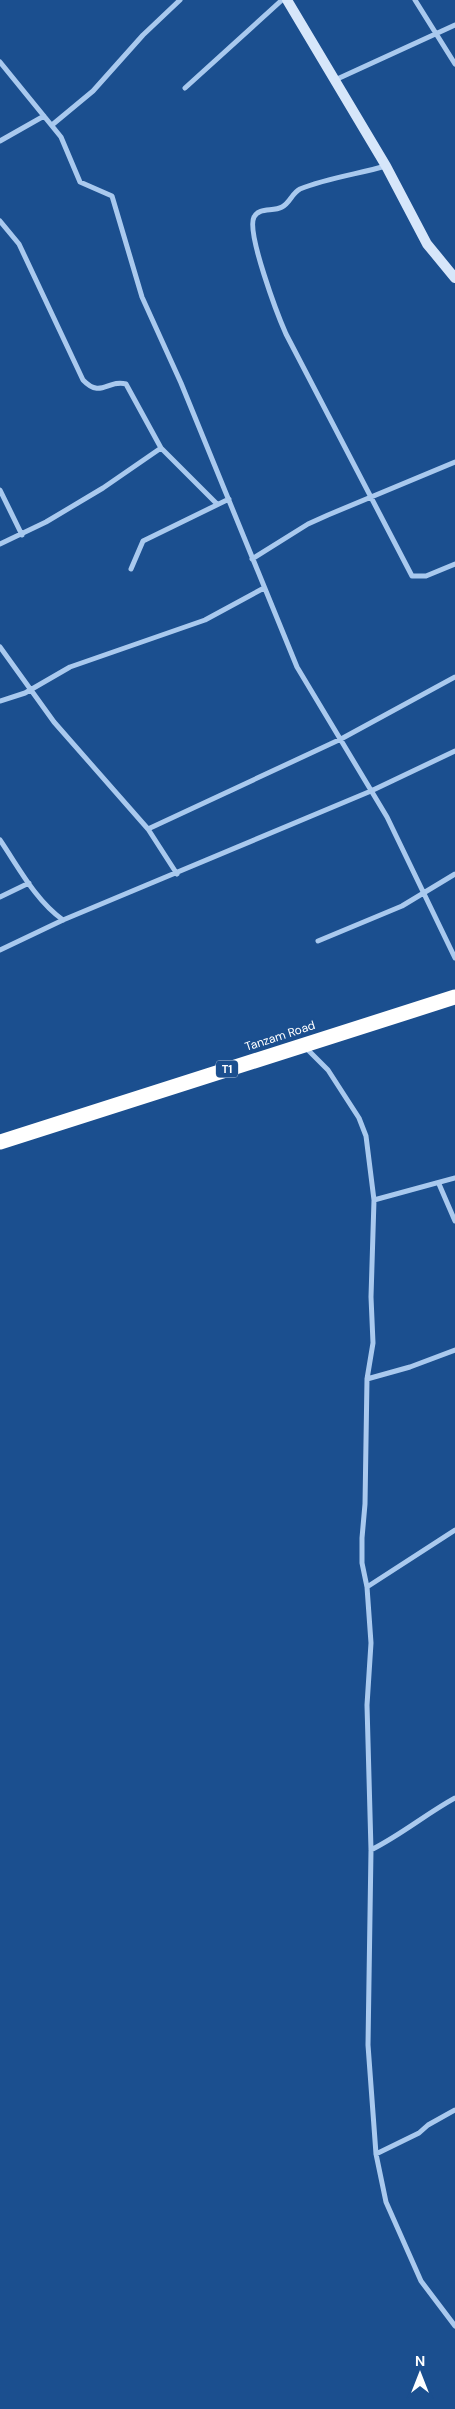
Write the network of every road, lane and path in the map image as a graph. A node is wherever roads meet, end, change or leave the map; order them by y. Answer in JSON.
{"nodes":[{"id":1,"x":180,"y":0,"type":"edge"},
{"id":2,"x":282,"y":0,"type":"edge"},
{"id":3,"x":287,"y":0,"type":"edge"},
{"id":4,"x":415,"y":0,"type":"edge"},
{"id":5,"x":455,"y":25,"type":"edge"},
{"id":6,"x":435,"y":34,"type":"junction"},
{"id":7,"x":0,"y":62,"type":"edge"},
{"id":8,"x":455,"y":64,"type":"edge"},
{"id":9,"x":335,"y":80,"type":"junction"},
{"id":10,"x":185,"y":88,"type":"dead end"},
{"id":11,"x":44,"y":116,"type":"junction"},
{"id":12,"x":52,"y":125,"type":"junction"},
{"id":13,"x":0,"y":141,"type":"edge"},
{"id":14,"x":386,"y":166,"type":"junction"},
{"id":15,"x":0,"y":221,"type":"edge"},
{"id":16,"x":455,"y":278,"type":"edge"},
{"id":17,"x":161,"y":448,"type":"junction"},
{"id":18,"x":455,"y":462,"type":"edge"},
{"id":19,"x":0,"y":490,"type":"edge"},
{"id":20,"x":371,"y":497,"type":"junction"},
{"id":21,"x":229,"y":499,"type":"junction"},
{"id":22,"x":217,"y":504,"type":"junction"},
{"id":23,"x":22,"y":536,"type":"junction"},
{"id":24,"x":0,"y":544,"type":"edge"},
{"id":25,"x":252,"y":559,"type":"junction"},
{"id":26,"x":455,"y":564,"type":"edge"},
{"id":27,"x":131,"y":569,"type":"dead end"},
{"id":28,"x":264,"y":588,"type":"junction"},
{"id":29,"x":0,"y":647,"type":"edge"},
{"id":30,"x":455,"y":677,"type":"edge"},
{"id":31,"x":32,"y":690,"type":"junction"},
{"id":32,"x":0,"y":701,"type":"edge"},
{"id":33,"x":341,"y":739,"type":"junction"},
{"id":34,"x":455,"y":751,"type":"edge"},
{"id":35,"x":372,"y":791,"type":"junction"},
{"id":36,"x":148,"y":829,"type":"junction"},
{"id":37,"x":0,"y":840,"type":"edge"},
{"id":38,"x":177,"y":874,"type":"junction"},
{"id":39,"x":455,"y":874,"type":"edge"},
{"id":40,"x":29,"y":883,"type":"junction"},
{"id":41,"x":424,"y":894,"type":"junction"},
{"id":42,"x":0,"y":897,"type":"edge"},
{"id":43,"x":64,"y":920,"type":"junction"},
{"id":44,"x":318,"y":941,"type":"dead end"},
{"id":45,"x":0,"y":950,"type":"edge"},
{"id":46,"x":455,"y":958,"type":"edge"},
{"id":47,"x":455,"y":998,"type":"edge"},
{"id":48,"x":302,"y":1044,"type":"junction"},
{"id":49,"x":0,"y":1142,"type":"edge"},
{"id":50,"x":455,"y":1178,"type":"edge"},
{"id":51,"x":439,"y":1184,"type":"junction"},
{"id":52,"x":374,"y":1200,"type":"junction"},
{"id":53,"x":455,"y":1221,"type":"edge"},
{"id":54,"x":455,"y":1350,"type":"edge"},
{"id":55,"x":367,"y":1379,"type":"junction"},
{"id":56,"x":455,"y":1530,"type":"edge"},
{"id":57,"x":367,"y":1587,"type":"junction"},
{"id":58,"x":455,"y":1798,"type":"edge"},
{"id":59,"x":371,"y":1850,"type":"junction"},
{"id":60,"x":455,"y":2110,"type":"edge"},
{"id":61,"x":376,"y":2154,"type":"junction"},
{"id":62,"x":455,"y":2326,"type":"edge"}],
"edges":[{"from":1,"to":12,"type":"street"},
{"from":2,"to":10,"type":"street"},
{"from":3,"to":9,"type":"street"},
{"from":4,"to":6,"type":"street"},
{"from":5,"to":6,"type":"street"},
{"from":6,"to":8,"type":"street"},
{"from":6,"to":9,"type":"street"},
{"from":7,"to":11,"type":"street"},
{"from":9,"to":14,"type":"street"},
{"from":11,"to":12,"type":"street"},
{"from":11,"to":13,"type":"street"},
{"from":12,"to":21,"type":"street"},
{"from":14,"to":16,"type":"street"},
{"from":14,"to":20,"type":"street"},
{"from":15,"to":17,"type":"street"},
{"from":17,"to":22,"type":"street"},
{"from":17,"to":23,"type":"street"},
{"from":18,"to":20,"type":"street"},
{"from":19,"to":23,"type":"street"},
{"from":20,"to":25,"type":"street"},
{"from":20,"to":26,"type":"street"},
{"from":21,"to":22,"type":"street"},
{"from":21,"to":25,"type":"street"},
{"from":22,"to":27,"type":"street"},
{"from":23,"to":24,"type":"street"},
{"from":25,"to":28,"type":"street"},
{"from":28,"to":31,"type":"street"},
{"from":28,"to":33,"type":"street"},
{"from":29,"to":31,"type":"street"},
{"from":30,"to":33,"type":"street"},
{"from":31,"to":32,"type":"street"},
{"from":31,"to":36,"type":"street"},
{"from":33,"to":35,"type":"street"},
{"from":33,"to":36,"type":"street"},
{"from":34,"to":35,"type":"street"},
{"from":35,"to":38,"type":"street"},
{"from":35,"to":41,"type":"street"},
{"from":36,"to":38,"type":"street"},
{"from":37,"to":40,"type":"street"},
{"from":38,"to":43,"type":"street"},
{"from":39,"to":41,"type":"street"},
{"from":40,"to":42,"type":"street"},
{"from":40,"to":43,"type":"street"},
{"from":41,"to":44,"type":"street"},
{"from":41,"to":46,"type":"street"},
{"from":43,"to":45,"type":"street"},
{"from":47,"to":48,"type":"highway","name":"Tanzam Road","number":"T1"},
{"from":48,"to":49,"type":"highway","name":"Tanzam Road","number":"T1"},
{"from":48,"to":52,"type":"street"},
{"from":50,"to":51,"type":"street"},
{"from":51,"to":52,"type":"street"},
{"from":51,"to":53,"type":"street"},
{"from":52,"to":55,"type":"street"},
{"from":54,"to":55,"type":"street"},
{"from":55,"to":57,"type":"street"},
{"from":56,"to":57,"type":"street"},
{"from":57,"to":59,"type":"street"},
{"from":58,"to":59,"type":"street"},
{"from":59,"to":61,"type":"street"},
{"from":60,"to":61,"type":"street"},
{"from":61,"to":62,"type":"street"}]}
